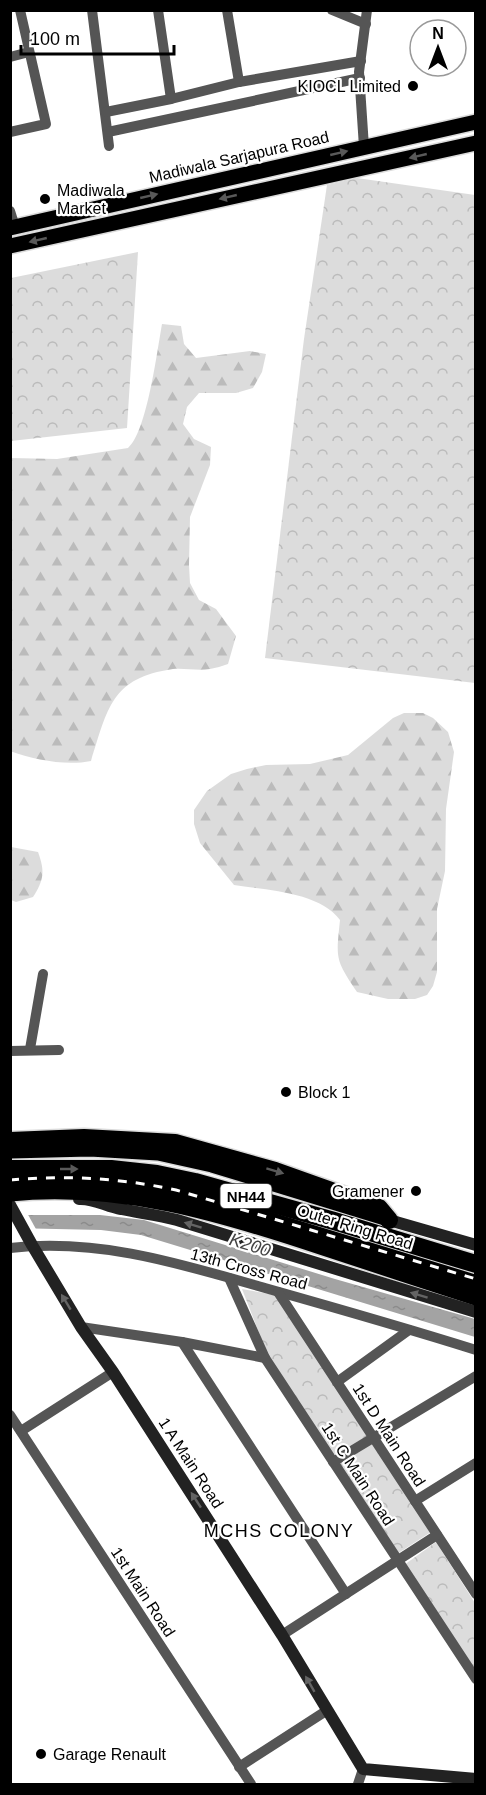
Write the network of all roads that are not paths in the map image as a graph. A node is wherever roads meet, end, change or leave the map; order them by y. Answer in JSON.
{"nodes":[{"id":1,"x":20,"y":10,"type":"edge"},
{"id":2,"x":92,"y":10,"type":"edge"},
{"id":3,"x":158,"y":10,"type":"edge"},
{"id":4,"x":227,"y":10,"type":"edge"},
{"id":5,"x":332,"y":10,"type":"edge"},
{"id":6,"x":368,"y":10,"type":"edge"},
{"id":7,"x":366,"y":24,"type":"junction"},
{"id":8,"x":29,"y":52,"type":"junction"},
{"id":9,"x":10,"y":57,"type":"edge"},
{"id":10,"x":361,"y":61,"type":"junction"},
{"id":11,"x":360,"y":78,"type":"junction"},
{"id":12,"x":239,"y":82,"type":"junction"},
{"id":13,"x":171,"y":99,"type":"junction"},
{"id":14,"x":106,"y":112,"type":"junction"},
{"id":15,"x":476,"y":122,"type":"edge"},
{"id":16,"x":10,"y":132,"type":"edge"},
{"id":17,"x":108,"y":132,"type":"junction"},
{"id":18,"x":476,"y":143,"type":"edge"},
{"id":19,"x":109,"y":146,"type":"dead end"},
{"id":20,"x":364,"y":147,"type":"junction"},
{"id":21,"x":10,"y":211,"type":"edge"},
{"id":22,"x":13,"y":228,"type":"edge"},
{"id":23,"x":10,"y":246,"type":"edge"},
{"id":24,"x":43,"y":974,"type":"dead end"},
{"id":25,"x":30,"y":1049,"type":"junction"},
{"id":26,"x":59,"y":1050,"type":"dead end"},
{"id":27,"x":10,"y":1051,"type":"edge"},
{"id":28,"x":10,"y":1141,"type":"edge"},
{"id":29,"x":10,"y":1151,"type":"edge"},
{"id":30,"x":10,"y":1169,"type":"edge"},
{"id":31,"x":10,"y":1185,"type":"edge"},
{"id":32,"x":10,"y":1194,"type":"edge"},
{"id":33,"x":12,"y":1205,"type":"edge"},
{"id":34,"x":389,"y":1220,"type":"junction"},
{"id":35,"x":32,"y":1245,"type":"junction"},
{"id":36,"x":476,"y":1245,"type":"edge"},
{"id":37,"x":10,"y":1248,"type":"edge"},
{"id":38,"x":476,"y":1264,"type":"edge"},
{"id":39,"x":229,"y":1278,"type":"junction"},
{"id":40,"x":476,"y":1284,"type":"edge"},
{"id":41,"x":278,"y":1292,"type":"junction"},
{"id":42,"x":476,"y":1298,"type":"edge"},
{"id":43,"x":476,"y":1312,"type":"edge"},
{"id":44,"x":81,"y":1327,"type":"junction"},
{"id":45,"x":410,"y":1329,"type":"junction"},
{"id":46,"x":182,"y":1342,"type":"junction"},
{"id":47,"x":476,"y":1350,"type":"edge"},
{"id":48,"x":265,"y":1358,"type":"junction"},
{"id":49,"x":113,"y":1372,"type":"junction"},
{"id":50,"x":476,"y":1376,"type":"edge"},
{"id":51,"x":337,"y":1382,"type":"junction"},
{"id":52,"x":10,"y":1415,"type":"edge"},
{"id":53,"x":21,"y":1431,"type":"junction"},
{"id":54,"x":373,"y":1438,"type":"junction"},
{"id":55,"x":333,"y":1462,"type":"junction"},
{"id":56,"x":476,"y":1463,"type":"edge"},
{"id":57,"x":415,"y":1501,"type":"junction"},
{"id":58,"x":437,"y":1535,"type":"junction"},
{"id":59,"x":397,"y":1562,"type":"junction"},
{"id":60,"x":476,"y":1571,"type":"edge"},
{"id":61,"x":465,"y":1578,"type":"junction"},
{"id":62,"x":346,"y":1594,"type":"junction"},
{"id":63,"x":476,"y":1594,"type":"edge"},
{"id":64,"x":282,"y":1635,"type":"junction"},
{"id":65,"x":476,"y":1679,"type":"edge"},
{"id":66,"x":326,"y":1711,"type":"junction"},
{"id":67,"x":239,"y":1767,"type":"junction"},
{"id":68,"x":363,"y":1769,"type":"junction"},
{"id":69,"x":412,"y":1779,"type":"edge"},
{"id":70,"x":476,"y":1779,"type":"edge"},
{"id":71,"x":459,"y":1781,"type":"edge"},
{"id":72,"x":250,"y":1785,"type":"edge"},
{"id":73,"x":358,"y":1785,"type":"edge"}],
"edges":[{"from":1,"to":8,"type":"street"},
{"from":2,"to":14,"type":"street"},
{"from":3,"to":13,"type":"street"},
{"from":4,"to":12,"type":"street"},
{"from":5,"to":7,"type":"street"},
{"from":6,"to":7,"type":"street"},
{"from":7,"to":10,"type":"street"},
{"from":8,"to":9,"type":"street"},
{"from":8,"to":16,"type":"street"},
{"from":10,"to":11,"type":"street"},
{"from":10,"to":12,"type":"street"},
{"from":11,"to":17,"type":"street"},
{"from":11,"to":20,"type":"street"},
{"from":12,"to":13,"type":"street"},
{"from":13,"to":14,"type":"street"},
{"from":14,"to":17,"type":"street"},
{"from":15,"to":20,"type":"main road","name":"Madiwala Sarjapura Road"},
{"from":17,"to":19,"type":"street"},
{"from":18,"to":23,"type":"main road","one_way":true},
{"from":22,"to":20,"type":"main road","name":"Madiwala Sarjapura Road","one_way":true},
{"from":21,"to":22,"type":"street"},
{"from":24,"to":25,"type":"street"},
{"from":25,"to":26,"type":"street"},
{"from":25,"to":27,"type":"street"},
{"from":28,"to":34,"type":"highway","one_way":true},
{"from":29,"to":34,"type":"main road"},
{"from":30,"to":38,"type":"highway","name":"Outer Ring Road","number":"NH44","one_way":true},
{"from":31,"to":40,"type":"highway","name":"Outer Ring Road","number":"NH44"},
{"from":32,"to":42,"type":"main road"},
{"from":33,"to":35,"type":"street","name":"1 A Main Road"},
{"from":43,"to":33,"type":"street","one_way":true},
{"from":34,"to":36,"type":"street"},
{"from":35,"to":37,"type":"street","name":"13th Cross Road"},
{"from":35,"to":39,"type":"street","name":"13th Cross Road"},
{"from":44,"to":35,"type":"street","name":"1 A Main Road","one_way":true},
{"from":39,"to":41,"type":"street","name":"13th Cross Road"},
{"from":39,"to":48,"type":"street","name":"1st C Main Road"},
{"from":41,"to":45,"type":"street","name":"13th Cross Road"},
{"from":41,"to":51,"type":"street","name":"1st D Main Road"},
{"from":44,"to":46,"type":"street"},
{"from":44,"to":49,"type":"street","name":"1 A Main Road"},
{"from":45,"to":47,"type":"street","name":"13th Cross Road"},
{"from":45,"to":51,"type":"street"},
{"from":46,"to":48,"type":"street"},
{"from":46,"to":62,"type":"street"},
{"from":48,"to":55,"type":"street","name":"1st C Main Road"},
{"from":49,"to":53,"type":"street"},
{"from":64,"to":49,"type":"street","name":"1 A Main Road","one_way":true},
{"from":50,"to":54,"type":"street"},
{"from":51,"to":54,"type":"street","name":"1st D Main Road"},
{"from":52,"to":53,"type":"street","name":"1st Main Road"},
{"from":53,"to":67,"type":"street","name":"1st Main Road"},
{"from":54,"to":55,"type":"street"},
{"from":54,"to":57,"type":"street","name":"1st D Main Road"},
{"from":55,"to":59,"type":"street","name":"1st C Main Road"},
{"from":56,"to":57,"type":"street"},
{"from":57,"to":58,"type":"street","name":"1st D Main Road"},
{"from":58,"to":59,"type":"street"},
{"from":58,"to":61,"type":"street","name":"1st D Main Road"},
{"from":59,"to":62,"type":"street"},
{"from":59,"to":65,"type":"street","name":"1st C Main Road"},
{"from":60,"to":61,"type":"street"},
{"from":61,"to":63,"type":"street","name":"1st D Main Road"},
{"from":62,"to":64,"type":"street"},
{"from":66,"to":64,"type":"street","name":"1 A Main Road","one_way":true},
{"from":66,"to":67,"type":"street"},
{"from":66,"to":68,"type":"street","name":"1 A Main Road"},
{"from":67,"to":72,"type":"street","name":"1st Main Road"},
{"from":68,"to":69,"type":"street"},
{"from":68,"to":73,"type":"street"},
{"from":69,"to":71,"type":"street"},
{"from":70,"to":71,"type":"street"}]}
